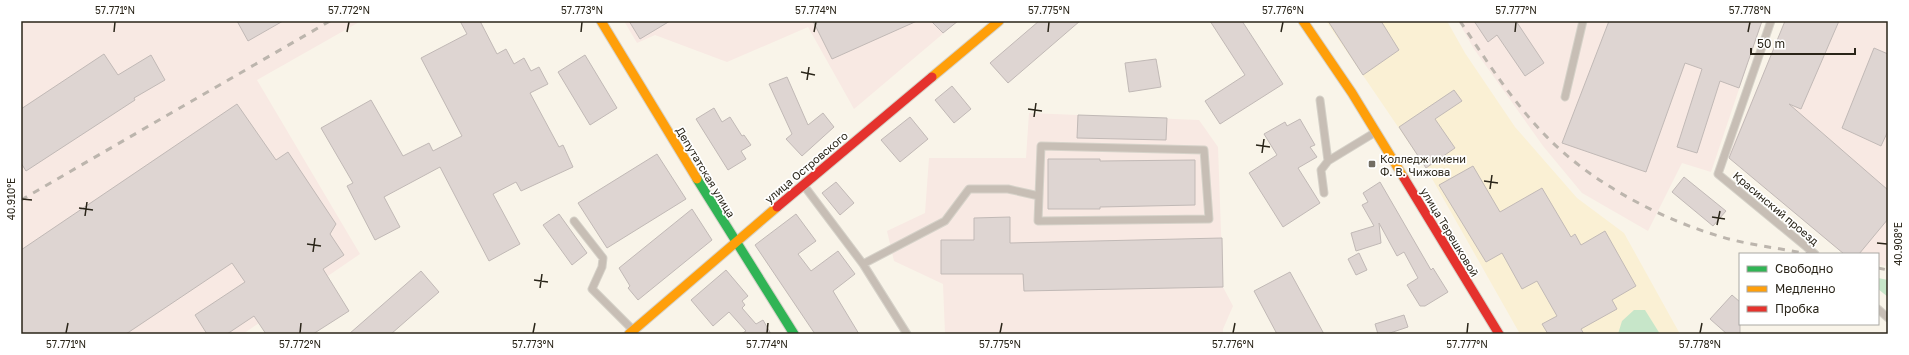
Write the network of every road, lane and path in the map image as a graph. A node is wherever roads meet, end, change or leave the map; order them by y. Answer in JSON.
{"nodes":[{"id":1,"x":601,"y":21,"type":"edge"},
{"id":2,"x":999,"y":21,"type":"edge"},
{"id":3,"x":1303,"y":21,"type":"edge"},
{"id":4,"x":1583,"y":21,"type":"edge"},
{"id":5,"x":1771,"y":21,"type":"edge"},
{"id":6,"x":1565,"y":97,"type":"dead end"},
{"id":7,"x":1320,"y":100,"type":"dead end"},
{"id":8,"x":1376,"y":132,"type":"junction"},
{"id":9,"x":1328,"y":161,"type":"junction"},
{"id":10,"x":804,"y":185,"type":"junction"},
{"id":11,"x":1324,"y":193,"type":"dead end"},
{"id":12,"x":1039,"y":196,"type":"junction"},
{"id":13,"x":574,"y":221,"type":"dead end"},
{"id":14,"x":735,"y":242,"type":"junction"},
{"id":15,"x":1814,"y":253,"type":"edge"},
{"id":16,"x":863,"y":264,"type":"junction"},
{"id":17,"x":1879,"y":310,"type":"edge"},
{"id":18,"x":1888,"y":318,"type":"edge"},
{"id":19,"x":631,"y":332,"type":"edge"},
{"id":20,"x":794,"y":334,"type":"edge"},
{"id":21,"x":907,"y":334,"type":"edge"},
{"id":22,"x":1499,"y":334,"type":"edge"}],
"edges":[{"from":1,"to":14,"type":"street","name":"Депутатская улица"},
{"from":2,"to":10,"type":"street","name":"улица Островского"},
{"from":3,"to":8,"type":"street","name":"улица Терешковой"},
{"from":4,"to":6,"type":"lane"},
{"from":5,"to":15,"type":"lane","name":"Красинский проезд"},
{"from":7,"to":9,"type":"lane"},
{"from":8,"to":9,"type":"lane"},
{"from":8,"to":22,"type":"street","name":"улица Терешковой"},
{"from":9,"to":11,"type":"lane"},
{"from":10,"to":14,"type":"street","name":"улица Островского"},
{"from":10,"to":16,"type":"lane"},
{"from":12,"to":12,"type":"lane"},
{"from":12,"to":16,"type":"lane"},
{"from":13,"to":19,"type":"lane"},
{"from":14,"to":19,"type":"street","name":"улица Островского"},
{"from":14,"to":20,"type":"street","name":"Депутатская улица"},
{"from":16,"to":21,"type":"lane"},
{"from":17,"to":18,"type":"lane"}]}
